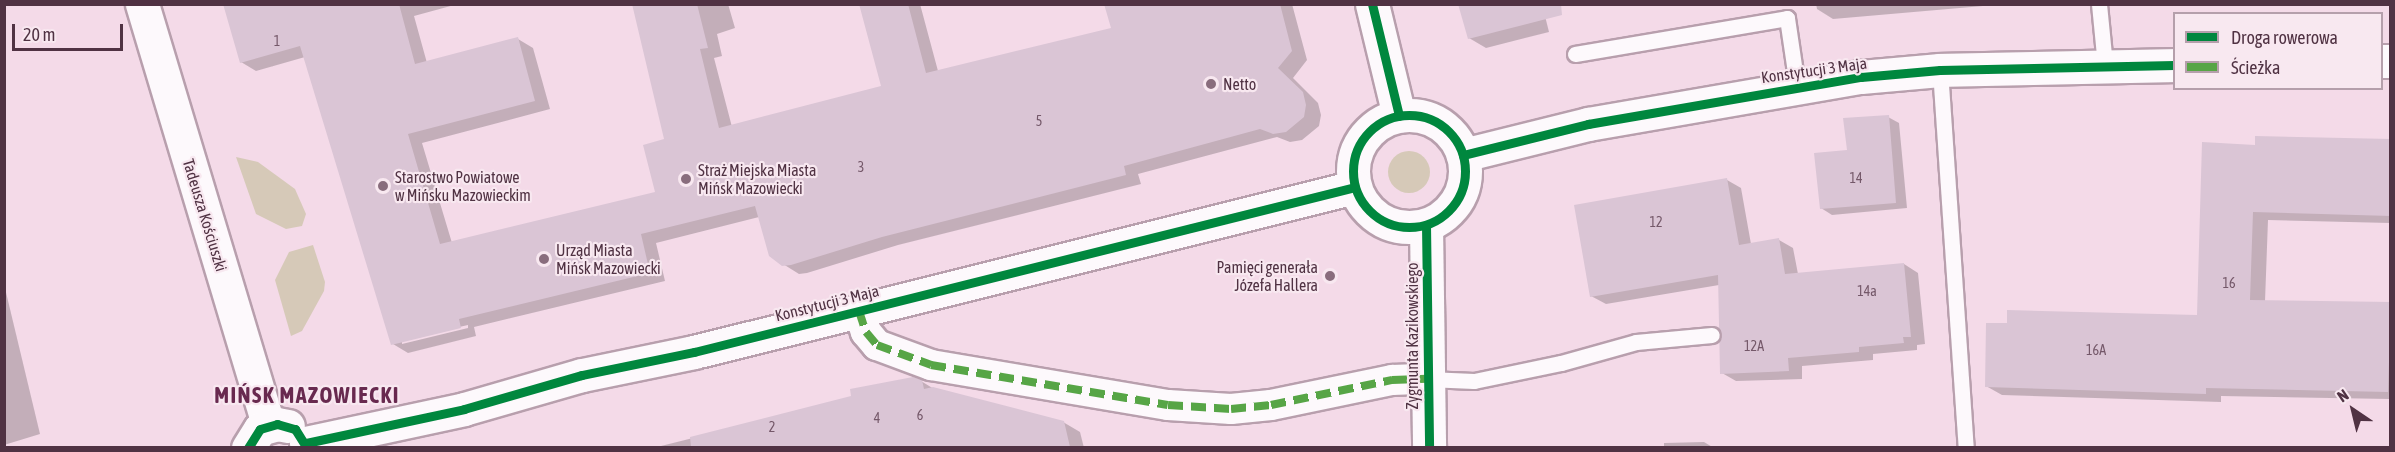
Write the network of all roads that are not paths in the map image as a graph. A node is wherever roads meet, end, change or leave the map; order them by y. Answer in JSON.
{"nodes":[{"id":1,"x":142,"y":4,"type":"edge"},
{"id":2,"x":1372,"y":4,"type":"edge"},
{"id":3,"x":2099,"y":4,"type":"edge"},
{"id":4,"x":1575,"y":54,"type":"dead end"},
{"id":5,"x":2105,"y":65,"type":"junction"},
{"id":6,"x":2173,"y":65,"type":"edge"},
{"id":7,"x":1940,"y":70,"type":"junction"},
{"id":8,"x":1797,"y":86,"type":"junction"},
{"id":9,"x":1399,"y":116,"type":"junction"},
{"id":10,"x":1463,"y":155,"type":"junction"},
{"id":11,"x":1355,"y":187,"type":"junction"},
{"id":12,"x":1426,"y":225,"type":"junction"},
{"id":13,"x":860,"y":311,"type":"junction"},
{"id":14,"x":1712,"y":335,"type":"dead end"},
{"id":15,"x":1427,"y":379,"type":"junction"},
{"id":16,"x":258,"y":436,"type":"edge"},
{"id":17,"x":306,"y":445,"type":"edge"},
{"id":18,"x":1429,"y":447,"type":"edge"},
{"id":19,"x":1966,"y":447,"type":"edge"}],
"edges":[{"from":1,"to":16,"type":"street","name":"Tadeusza Kościuszki"},
{"from":2,"to":9,"type":"street"},
{"from":3,"to":5,"type":"lane"},
{"from":4,"to":8,"type":"lane"},
{"from":5,"to":6,"type":"street","name":"Konstytucji 3 Maja"},
{"from":5,"to":7,"type":"street","name":"Konstytucji 3 Maja"},
{"from":7,"to":8,"type":"street","name":"Konstytucji 3 Maja"},
{"from":7,"to":19,"type":"lane"},
{"from":8,"to":10,"type":"street","name":"Konstytucji 3 Maja"},
{"from":9,"to":10,"type":"street"},
{"from":9,"to":11,"type":"street"},
{"from":10,"to":12,"type":"street"},
{"from":11,"to":12,"type":"street"},
{"from":11,"to":13,"type":"street","name":"Konstytucji 3 Maja"},
{"from":12,"to":15,"type":"street","name":"Zygmunta Kazikowskiego"},
{"from":13,"to":15,"type":"street"},
{"from":13,"to":17,"type":"street","name":"Konstytucji 3 Maja"},
{"from":14,"to":15,"type":"lane"},
{"from":15,"to":18,"type":"street","name":"Zygmunta Kazikowskiego"},
{"from":16,"to":17,"type":"street"}]}
